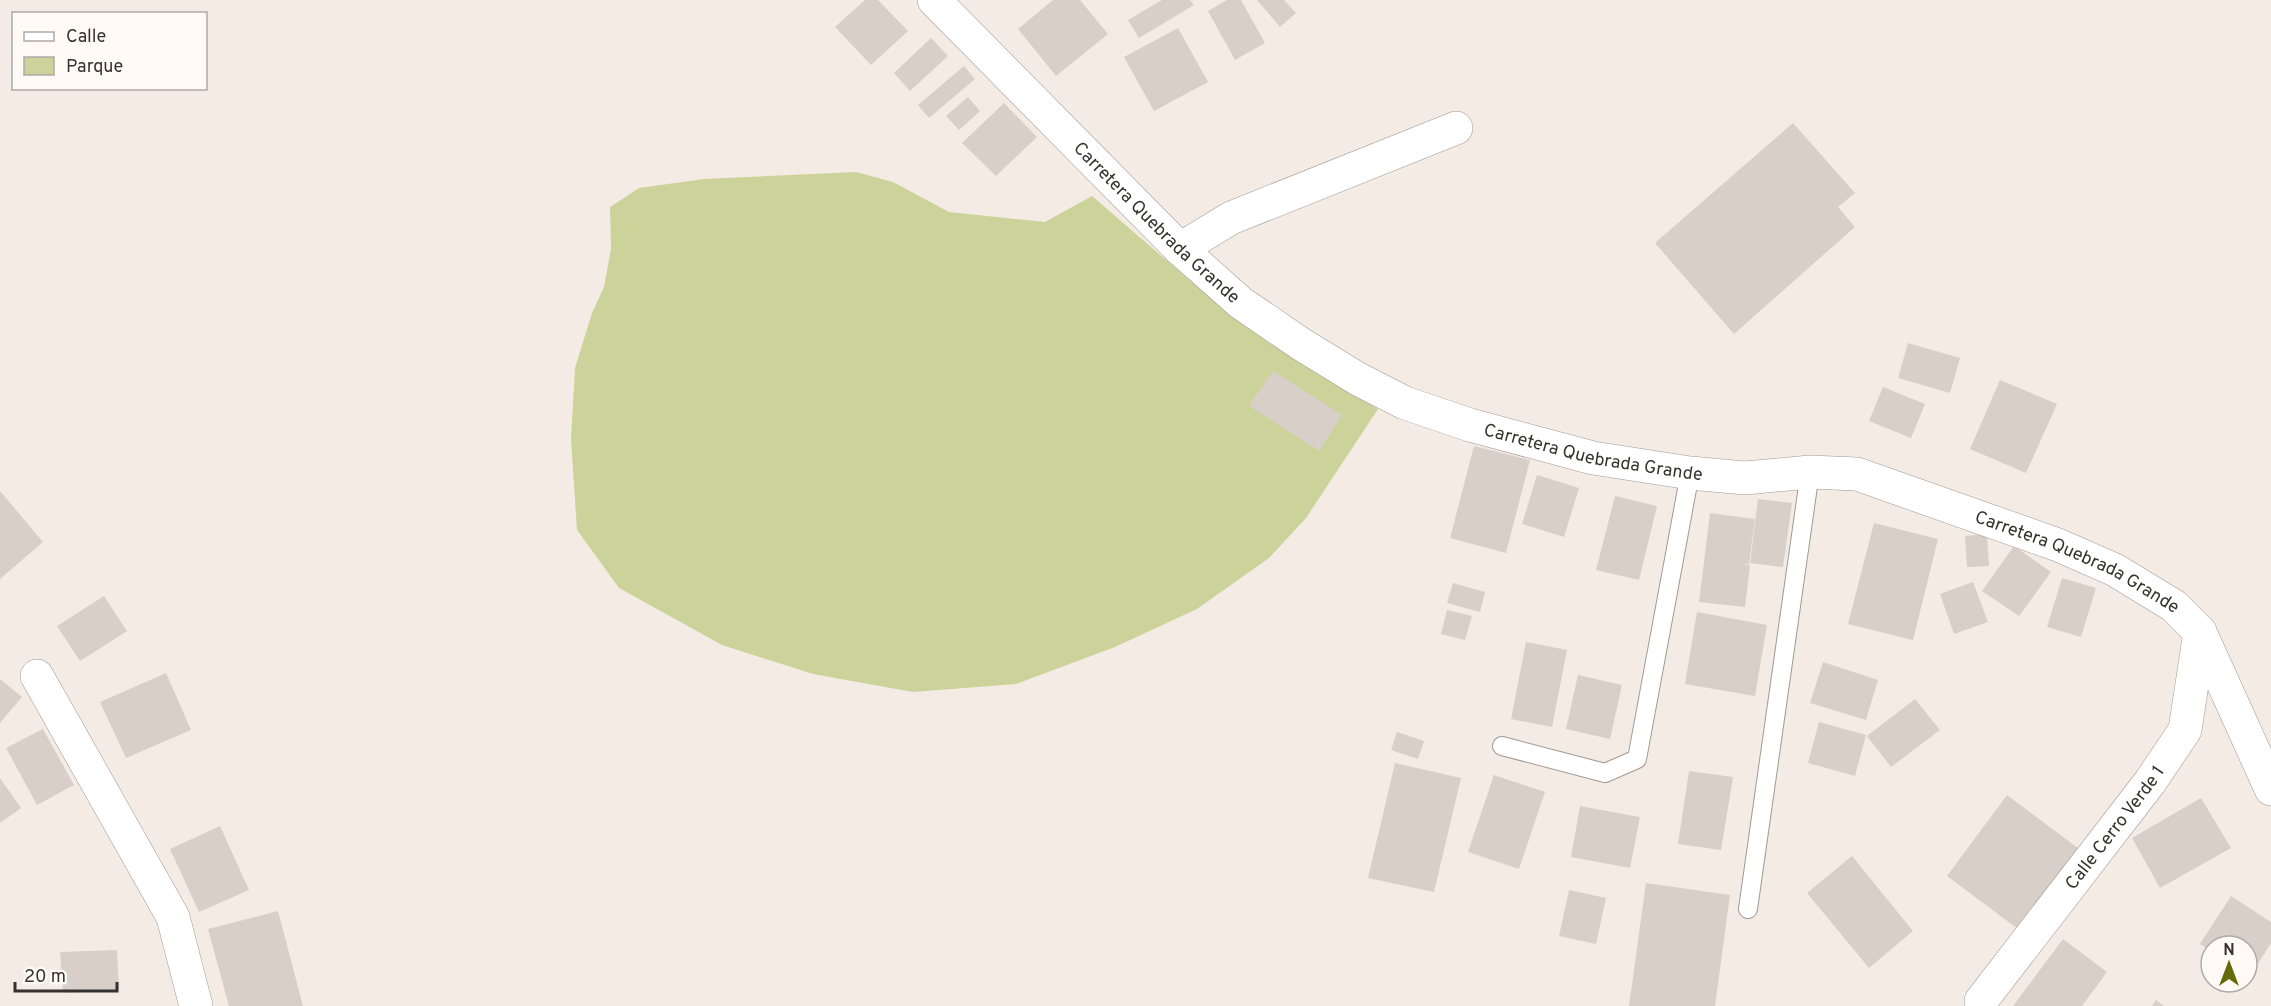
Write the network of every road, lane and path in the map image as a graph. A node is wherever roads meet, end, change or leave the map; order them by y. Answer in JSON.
{"nodes":[{"id":1,"x":936,"y":1,"type":"edge"},
{"id":2,"x":1456,"y":128,"type":"dead end"},
{"id":3,"x":1180,"y":249,"type":"junction"},
{"id":4,"x":1810,"y":472,"type":"junction"},
{"id":5,"x":1690,"y":473,"type":"junction"},
{"id":6,"x":2200,"y":632,"type":"junction"},
{"id":7,"x":37,"y":676,"type":"dead end"},
{"id":8,"x":1502,"y":747,"type":"dead end"},
{"id":9,"x":2271,"y":789,"type":"edge"},
{"id":10,"x":1748,"y":909,"type":"dead end"},
{"id":11,"x":1981,"y":1001,"type":"dead end"},
{"id":12,"x":196,"y":1006,"type":"edge"}],
"edges":[{"from":1,"to":3,"type":"street","name":"Carretera Quebrada Grande"},
{"from":2,"to":3,"type":"street"},
{"from":3,"to":5,"type":"street","name":"Carretera Quebrada Grande"},
{"from":4,"to":5,"type":"street","name":"Carretera Quebrada Grande"},
{"from":4,"to":6,"type":"street","name":"Carretera Quebrada Grande"},
{"from":4,"to":10,"type":"lane"},
{"from":5,"to":8,"type":"lane"},
{"from":6,"to":9,"type":"street","name":"Carretera Quebrada Grande"},
{"from":6,"to":11,"type":"street","name":"Calle Cerro Verde 1"},
{"from":7,"to":12,"type":"street"}]}
